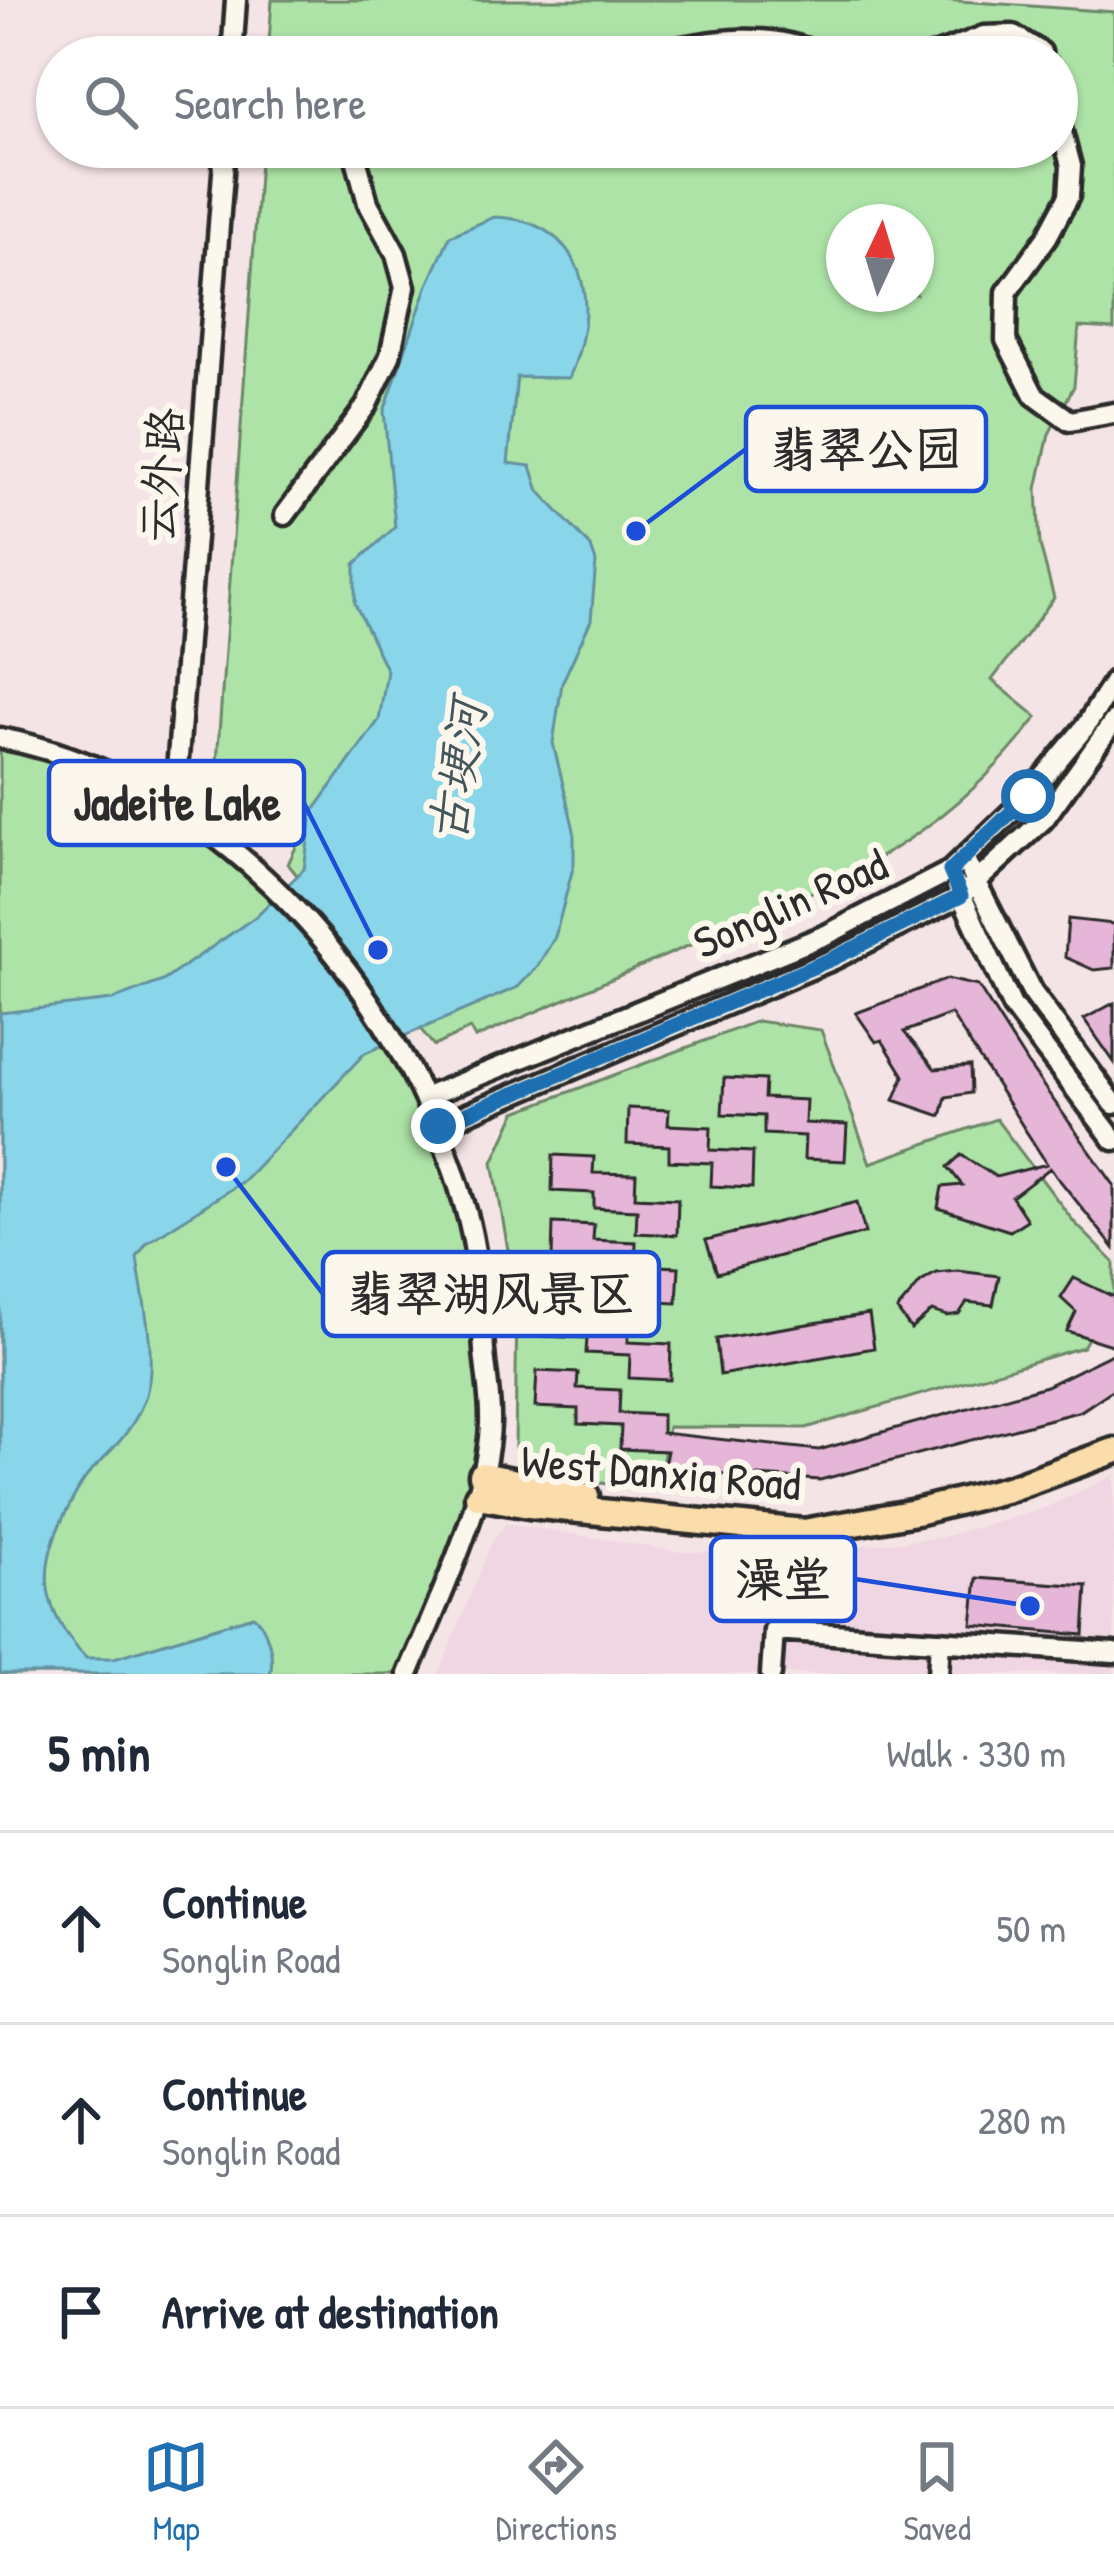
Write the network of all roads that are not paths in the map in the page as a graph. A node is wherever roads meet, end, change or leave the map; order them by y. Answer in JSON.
{"nodes":[{"id":1,"x":236,"y":0,"type":"edge"},
{"id":2,"x":233,"y":36,"type":"edge"},
{"id":3,"x":985,"y":36,"type":"edge"},
{"id":4,"x":1016,"y":36,"type":"edge"},
{"id":5,"x":223,"y":168,"type":"edge"},
{"id":6,"x":358,"y":168,"type":"edge"},
{"id":7,"x":1071,"y":168,"type":"edge"},
{"id":8,"x":1114,"y":413,"type":"edge"},
{"id":9,"x":285,"y":515,"type":"dead end"},
{"id":10,"x":1114,"y":682,"type":"edge"},
{"id":11,"x":1114,"y":721,"type":"edge"},
{"id":12,"x":0,"y":738,"type":"edge"},
{"id":13,"x":175,"y":809,"type":"junction"},
{"id":14,"x":957,"y":864,"type":"junction"},
{"id":15,"x":969,"y":890,"type":"junction"},
{"id":16,"x":426,"y":1097,"type":"junction"},
{"id":17,"x":1114,"y":1104,"type":"edge"},
{"id":18,"x":438,"y":1126,"type":"junction"},
{"id":19,"x":1114,"y":1141,"type":"edge"},
{"id":20,"x":1114,"y":1435,"type":"edge"},
{"id":21,"x":1114,"y":1451,"type":"edge"},
{"id":22,"x":480,"y":1485,"type":"junction"},
{"id":23,"x":940,"y":1641,"type":"junction"},
{"id":24,"x":1114,"y":1653,"type":"edge"},
{"id":25,"x":1114,"y":1664,"type":"edge"},
{"id":26,"x":408,"y":1674,"type":"edge"},
{"id":27,"x":771,"y":1674,"type":"edge"},
{"id":28,"x":938,"y":1674,"type":"edge"},
{"id":29,"x":1113,"y":1674,"type":"edge"}],
"edges":[{"from":1,"to":2,"type":"street"},
{"from":3,"to":4,"type":"street"},
{"from":5,"to":13,"type":"street","name":"云外路"},
{"from":6,"to":9,"type":"street"},
{"from":7,"to":8,"type":"street"},
{"from":10,"to":14,"type":"street","name":"Songlin Road"},
{"from":11,"to":15,"type":"street","name":"Songlin Road"},
{"from":12,"to":13,"type":"street"},
{"from":13,"to":16,"type":"street"},
{"from":14,"to":15,"type":"street"},
{"from":14,"to":16,"type":"street","name":"Songlin Road"},
{"from":15,"to":17,"type":"street"},
{"from":15,"to":18,"type":"street","name":"Songlin Road"},
{"from":15,"to":19,"type":"street"},
{"from":16,"to":18,"type":"street"},
{"from":18,"to":22,"type":"street"},
{"from":20,"to":22,"type":"main road","name":"West Danxia Road"},
{"from":21,"to":22,"type":"main road","name":"West Danxia Road"},
{"from":22,"to":26,"type":"street"},
{"from":23,"to":24,"type":"street"},
{"from":23,"to":27,"type":"street"},
{"from":23,"to":28,"type":"street"},
{"from":25,"to":29,"type":"street"}]}
